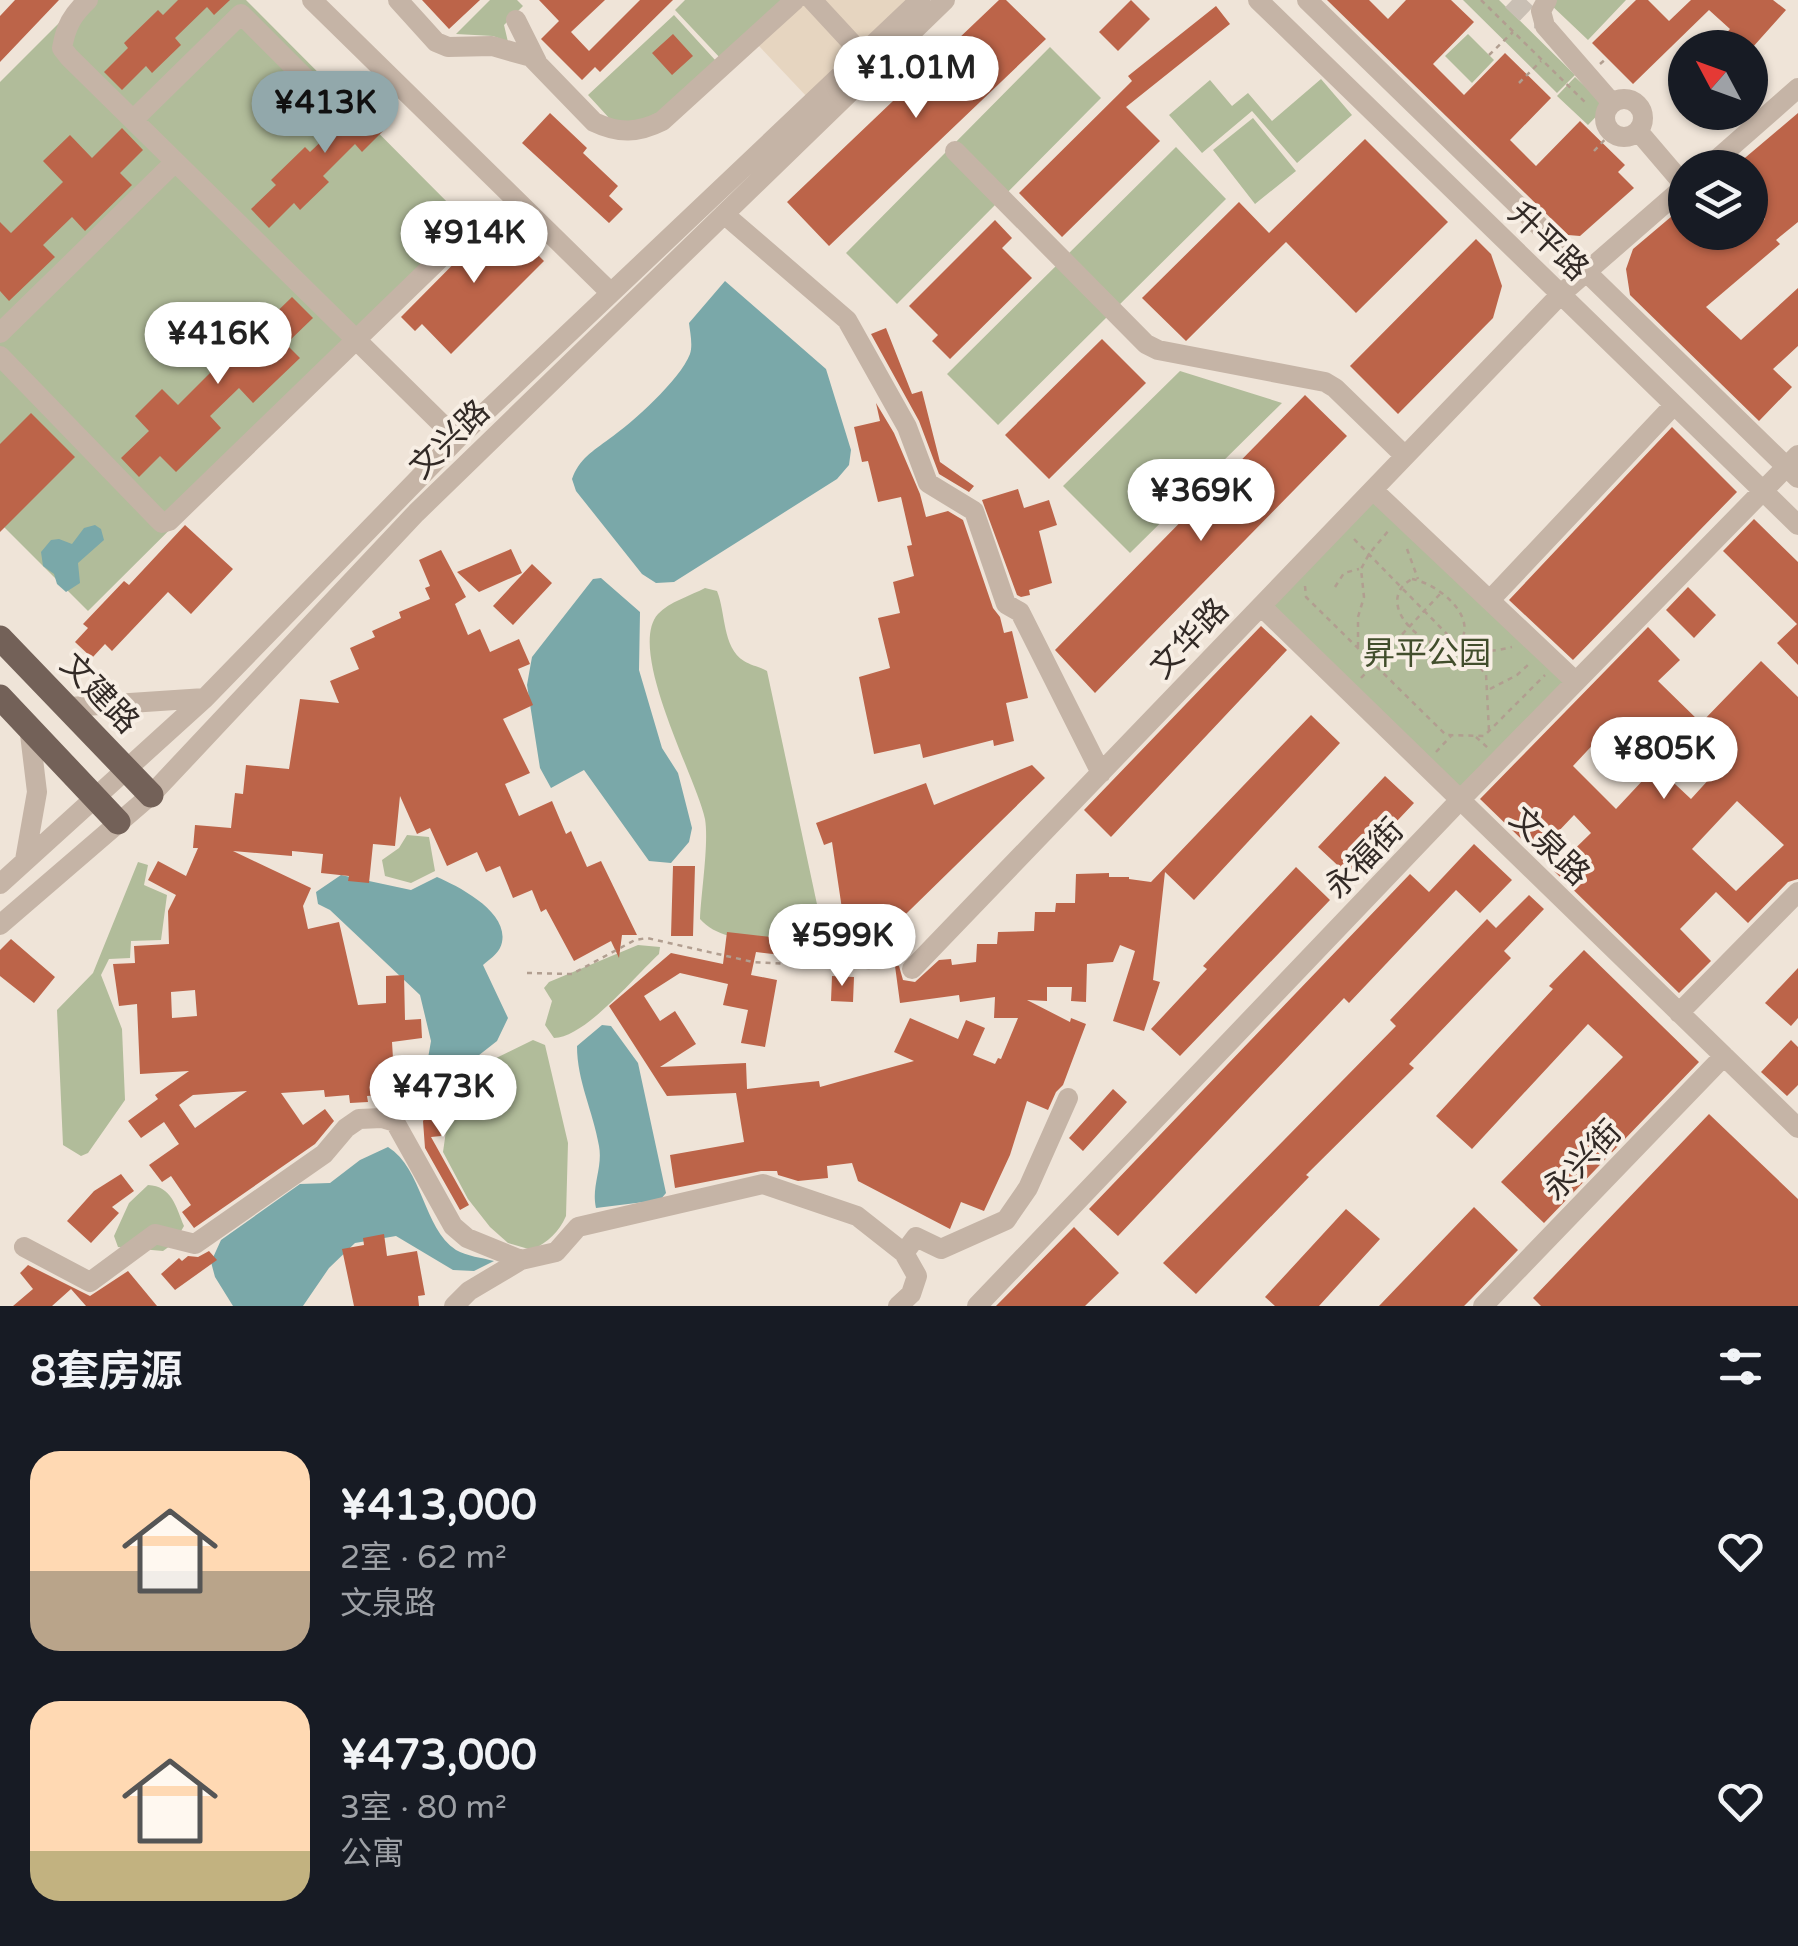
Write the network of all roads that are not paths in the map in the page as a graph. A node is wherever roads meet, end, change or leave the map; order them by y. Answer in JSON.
{"nodes":[{"id":1,"x":88,"y":0,"type":"edge"},
{"id":2,"x":312,"y":0,"type":"edge"},
{"id":3,"x":398,"y":0,"type":"edge"},
{"id":4,"x":795,"y":0,"type":"edge"},
{"id":5,"x":812,"y":0,"type":"edge"},
{"id":6,"x":920,"y":0,"type":"edge"},
{"id":7,"x":945,"y":0,"type":"edge"},
{"id":8,"x":1258,"y":0,"type":"edge"},
{"id":9,"x":1307,"y":0,"type":"edge"},
{"id":10,"x":1547,"y":0,"type":"tunnel mouth"},
{"id":11,"x":516,"y":20,"type":"dead end"},
{"id":12,"x":862,"y":54,"type":"junction"},
{"id":13,"x":537,"y":62,"type":"junction"},
{"id":14,"x":1798,"y":88,"type":"edge"},
{"id":15,"x":340,"y":113,"type":"dead end"},
{"id":16,"x":1610,"y":117,"type":"junction"},
{"id":17,"x":133,"y":120,"type":"junction"},
{"id":18,"x":1638,"y":130,"type":"junction"},
{"id":19,"x":1727,"y":150,"type":"edge"},
{"id":20,"x":955,"y":151,"type":"dead end"},
{"id":21,"x":176,"y":162,"type":"junction"},
{"id":22,"x":1668,"y":166,"type":"edge"},
{"id":23,"x":741,"y":184,"type":"junction"},
{"id":24,"x":1668,"y":201,"type":"edge"},
{"id":25,"x":724,"y":214,"type":"junction"},
{"id":26,"x":458,"y":241,"type":"dead end"},
{"id":27,"x":1586,"y":272,"type":"junction"},
{"id":28,"x":610,"y":293,"type":"junction"},
{"id":29,"x":1560,"y":294,"type":"junction"},
{"id":30,"x":0,"y":333,"type":"edge"},
{"id":31,"x":356,"y":340,"type":"junction"},
{"id":32,"x":0,"y":356,"type":"edge"},
{"id":33,"x":1674,"y":405,"type":"junction"},
{"id":34,"x":457,"y":439,"type":"junction"},
{"id":35,"x":1405,"y":456,"type":"junction"},
{"id":36,"x":1794,"y":466,"type":"edge"},
{"id":37,"x":1373,"y":490,"type":"junction"},
{"id":38,"x":1762,"y":490,"type":"junction"},
{"id":39,"x":1798,"y":525,"type":"edge"},
{"id":40,"x":1490,"y":600,"type":"junction"},
{"id":41,"x":1261,"y":606,"type":"junction"},
{"id":42,"x":0,"y":638,"type":"edge"},
{"id":43,"x":1576,"y":681,"type":"junction"},
{"id":44,"x":0,"y":698,"type":"edge"},
{"id":45,"x":204,"y":698,"type":"junction"},
{"id":46,"x":70,"y":707,"type":"junction"},
{"id":47,"x":29,"y":726,"type":"junction"},
{"id":48,"x":126,"y":769,"type":"junction"},
{"id":49,"x":1100,"y":772,"type":"junction"},
{"id":50,"x":150,"y":795,"type":"junction"},
{"id":51,"x":94,"y":798,"type":"junction"},
{"id":52,"x":1460,"y":800,"type":"junction"},
{"id":53,"x":118,"y":822,"type":"junction"},
{"id":54,"x":25,"y":860,"type":"junction"},
{"id":55,"x":0,"y":884,"type":"edge"},
{"id":56,"x":1798,"y":892,"type":"edge"},
{"id":57,"x":0,"y":926,"type":"edge"},
{"id":58,"x":908,"y":961,"type":"road end"},
{"id":59,"x":1679,"y":1012,"type":"junction"},
{"id":60,"x":1724,"y":1056,"type":"junction"},
{"id":61,"x":1068,"y":1098,"type":"dead end"},
{"id":62,"x":1798,"y":1128,"type":"edge"},
{"id":63,"x":24,"y":1247,"type":"dead end"},
{"id":64,"x":904,"y":1253,"type":"junction"},
{"id":65,"x":522,"y":1260,"type":"junction"},
{"id":66,"x":454,"y":1306,"type":"edge"},
{"id":67,"x":898,"y":1306,"type":"edge"},
{"id":68,"x":978,"y":1306,"type":"edge"},
{"id":69,"x":1483,"y":1306,"type":"edge"}],
"edges":[{"from":1,"to":17,"type":"street"},
{"from":2,"to":28,"type":"street"},
{"from":3,"to":13,"type":"street"},
{"from":4,"to":13,"type":"street"},
{"from":5,"to":12,"type":"street"},
{"from":6,"to":12,"type":"street","name":"文兴路"},
{"from":7,"to":23,"type":"street","name":"文兴路"},
{"from":8,"to":29,"type":"street","name":"升平路"},
{"from":9,"to":27,"type":"street","name":"升平路"},
{"from":10,"to":16,"type":"street"},
{"from":11,"to":13,"type":"street"},
{"from":12,"to":23,"type":"street","name":"文兴路"},
{"from":14,"to":19,"type":"street"},
{"from":15,"to":17,"type":"street"},
{"from":16,"to":18,"type":"street"},
{"from":16,"to":18,"type":"street"},
{"from":17,"to":21,"type":"street"},
{"from":18,"to":22,"type":"street"},
{"from":20,"to":35,"type":"street"},
{"from":21,"to":30,"type":"street"},
{"from":21,"to":31,"type":"street"},
{"from":23,"to":25,"type":"street","name":"文兴路"},
{"from":23,"to":28,"type":"street","name":"文兴路"},
{"from":24,"to":27,"type":"street","name":"文华路"},
{"from":25,"to":49,"type":"street"},
{"from":25,"to":50,"type":"street","name":"文兴路"},
{"from":26,"to":31,"type":"street"},
{"from":27,"to":29,"type":"street","name":"文华路"},
{"from":27,"to":36,"type":"street","name":"升平路"},
{"from":28,"to":34,"type":"street","name":"文兴路"},
{"from":29,"to":33,"type":"street","name":"升平路"},
{"from":29,"to":35,"type":"street","name":"文华路"},
{"from":31,"to":32,"type":"street"},
{"from":31,"to":34,"type":"street"},
{"from":33,"to":38,"type":"street","name":"升平路"},
{"from":33,"to":40,"type":"street"},
{"from":34,"to":45,"type":"street","name":"文兴路"},
{"from":35,"to":37,"type":"street","name":"文华路"},
{"from":36,"to":38,"type":"street","name":"永福街"},
{"from":37,"to":40,"type":"street"},
{"from":37,"to":41,"type":"street","name":"文华路"},
{"from":38,"to":39,"type":"street","name":"升平路"},
{"from":38,"to":43,"type":"street","name":"永福街"},
{"from":40,"to":43,"type":"street"},
{"from":41,"to":49,"type":"street","name":"文华路"},
{"from":41,"to":52,"type":"street","name":"文泉路"},
{"from":42,"to":46,"type":"main road","name":"文建路"},
{"from":43,"to":52,"type":"street","name":"永福街"},
{"from":44,"to":47,"type":"main road"},
{"from":45,"to":46,"type":"street"},
{"from":45,"to":48,"type":"street","name":"文兴路"},
{"from":46,"to":48,"type":"main road","name":"文建路"},
{"from":47,"to":51,"type":"main road"},
{"from":47,"to":54,"type":"street"},
{"from":48,"to":50,"type":"main road","name":"文建路"},
{"from":48,"to":51,"type":"street","name":"文兴路"},
{"from":49,"to":58,"type":"street","name":"文华路"},
{"from":50,"to":53,"type":"street","name":"文兴路"},
{"from":51,"to":53,"type":"main road"},
{"from":51,"to":54,"type":"street","name":"文兴路"},
{"from":52,"to":59,"type":"street","name":"文泉路"},
{"from":52,"to":68,"type":"street","name":"永福街"},
{"from":53,"to":57,"type":"street","name":"文兴路"},
{"from":54,"to":55,"type":"street","name":"文兴路"},
{"from":56,"to":59,"type":"street"},
{"from":59,"to":60,"type":"street","name":"文泉路"},
{"from":60,"to":62,"type":"street","name":"文泉路"},
{"from":60,"to":69,"type":"street","name":"永兴街"},
{"from":61,"to":64,"type":"street"},
{"from":63,"to":65,"type":"street"},
{"from":64,"to":65,"type":"street"},
{"from":64,"to":67,"type":"street"},
{"from":65,"to":66,"type":"street"}]}
